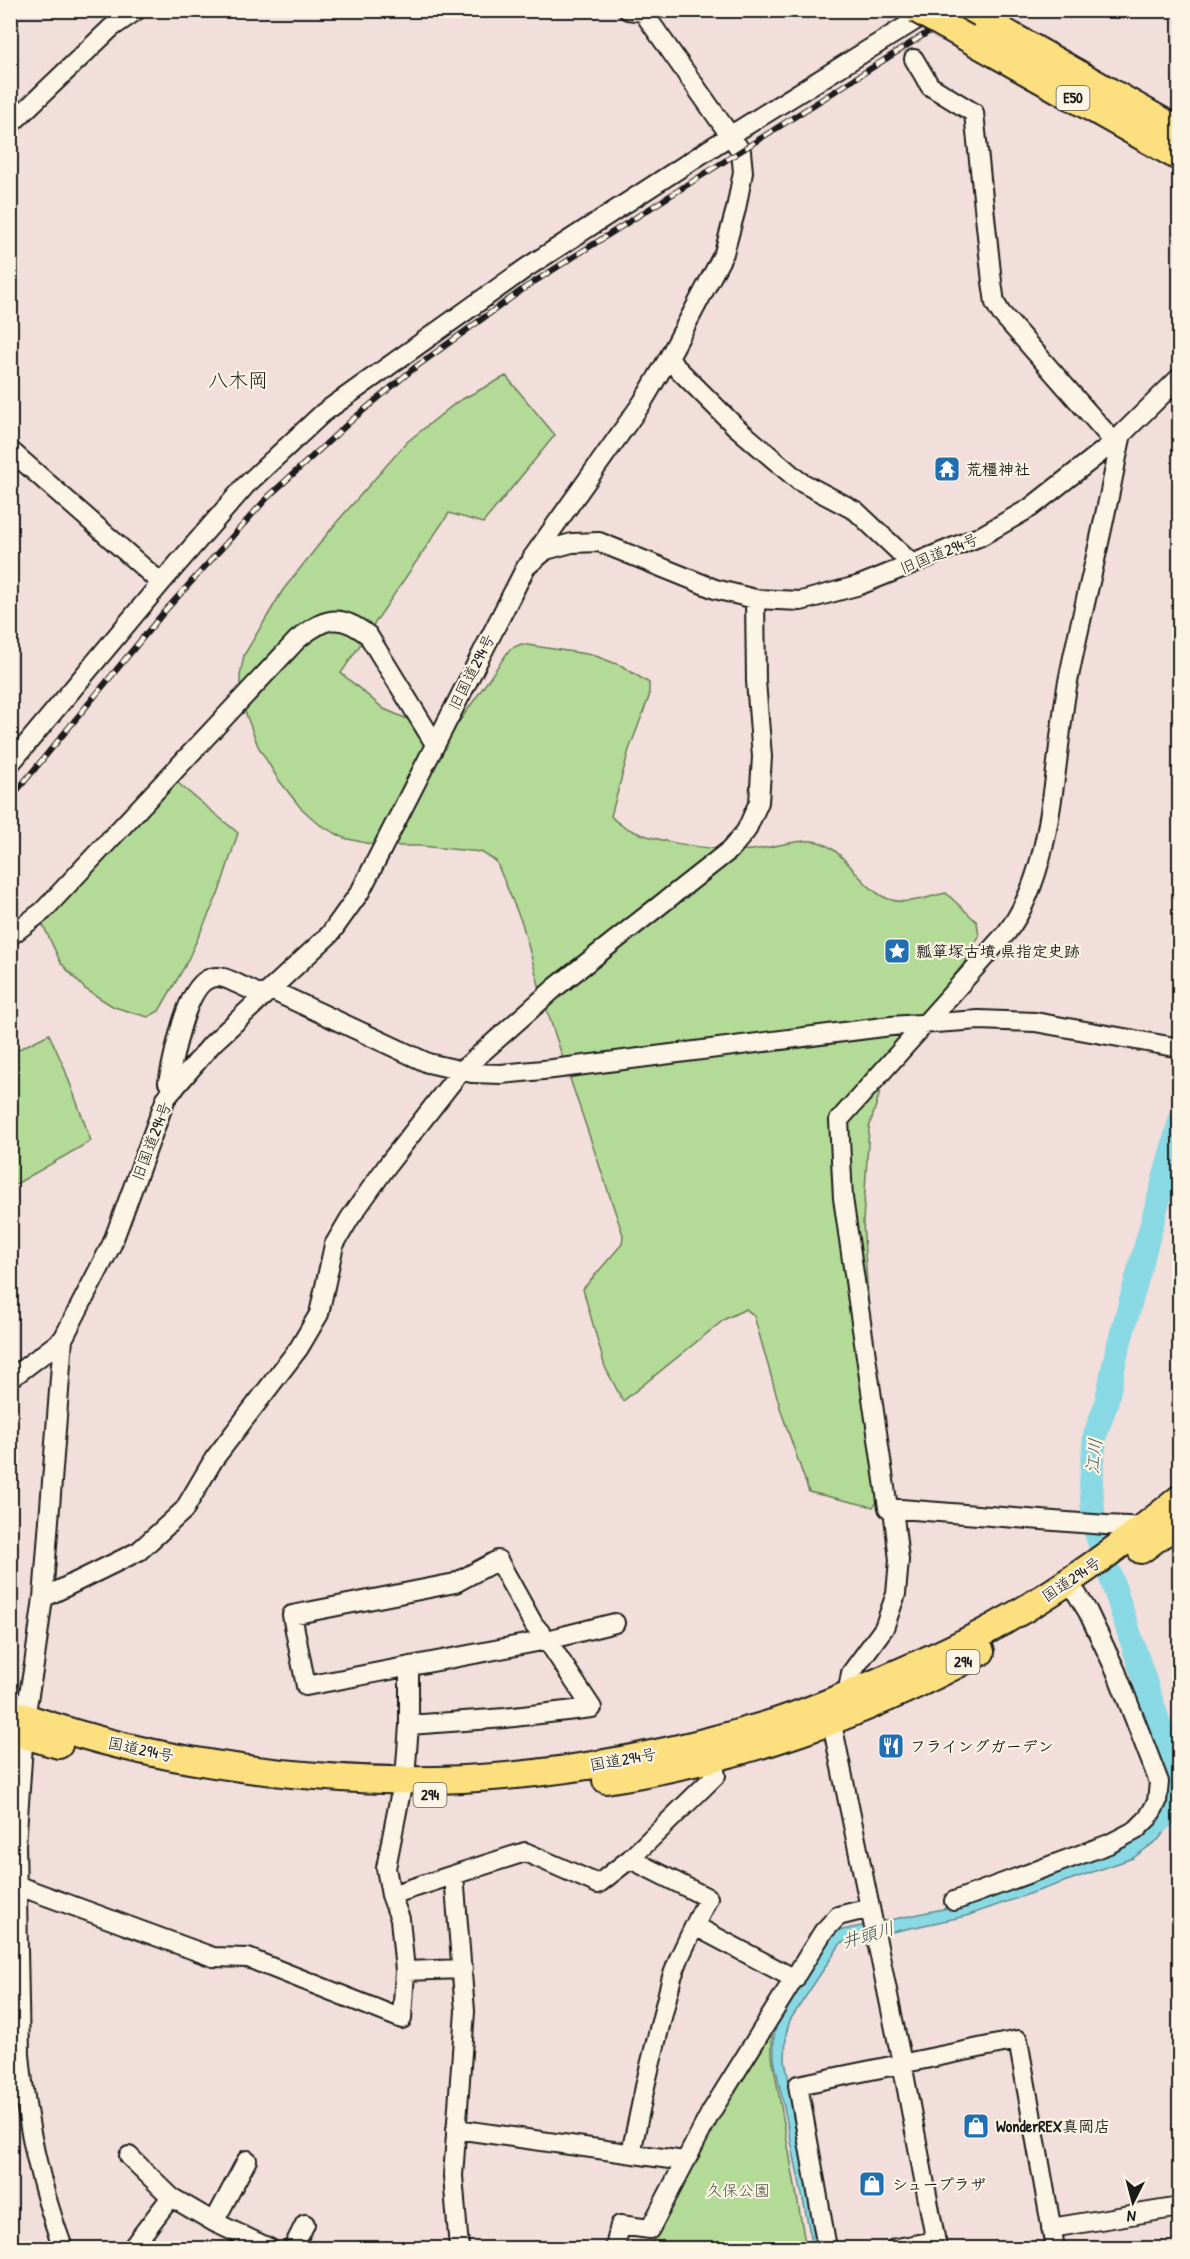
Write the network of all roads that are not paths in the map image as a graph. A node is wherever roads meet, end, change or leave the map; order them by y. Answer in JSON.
{"nodes":[{"id":1,"x":137,"y":10,"type":"edge"},
{"id":2,"x":628,"y":10,"type":"edge"},
{"id":3,"x":916,"y":10,"type":"edge"},
{"id":4,"x":932,"y":10,"type":"edge"},
{"id":5,"x":976,"y":17,"type":"edge"},
{"id":6,"x":914,"y":59,"type":"dead end"},
{"id":7,"x":10,"y":126,"type":"edge"},
{"id":8,"x":1179,"y":131,"type":"edge"},
{"id":9,"x":731,"y":135,"type":"junction"},
{"id":10,"x":1179,"y":158,"type":"edge"},
{"id":11,"x":668,"y":359,"type":"junction"},
{"id":12,"x":1179,"y":377,"type":"edge"},
{"id":13,"x":1118,"y":438,"type":"junction"},
{"id":14,"x":10,"y":450,"type":"edge"},
{"id":15,"x":912,"y":564,"type":"junction"},
{"id":16,"x":526,"y":567,"type":"junction"},
{"id":17,"x":161,"y":583,"type":"junction"},
{"id":18,"x":754,"y":599,"type":"junction"},
{"id":19,"x":435,"y":744,"type":"junction"},
{"id":20,"x":10,"y":764,"type":"edge"},
{"id":21,"x":10,"y":936,"type":"edge"},
{"id":22,"x":267,"y":994,"type":"junction"},
{"id":23,"x":925,"y":1023,"type":"junction"},
{"id":24,"x":1179,"y":1048,"type":"edge"},
{"id":25,"x":460,"y":1072,"type":"junction"},
{"id":26,"x":175,"y":1088,"type":"junction"},
{"id":27,"x":63,"y":1339,"type":"junction"},
{"id":28,"x":10,"y":1379,"type":"edge"},
{"id":29,"x":1179,"y":1498,"type":"edge"},
{"id":30,"x":893,"y":1508,"type":"junction"},
{"id":31,"x":1176,"y":1526,"type":"edge"},
{"id":32,"x":1145,"y":1527,"type":"junction"},
{"id":33,"x":1115,"y":1545,"type":"junction"},
{"id":34,"x":1081,"y":1586,"type":"junction"},
{"id":35,"x":43,"y":1598,"type":"junction"},
{"id":36,"x":615,"y":1623,"type":"dead end"},
{"id":37,"x":547,"y":1640,"type":"junction"},
{"id":38,"x":409,"y":1667,"type":"junction"},
{"id":39,"x":835,"y":1707,"type":"junction"},
{"id":40,"x":18,"y":1724,"type":"edge"},
{"id":41,"x":409,"y":1725,"type":"junction"},
{"id":42,"x":712,"y":1760,"type":"junction"},
{"id":43,"x":402,"y":1788,"type":"junction"},
{"id":44,"x":13,"y":1843,"type":"edge"},
{"id":45,"x":630,"y":1859,"type":"junction"},
{"id":46,"x":454,"y":1875,"type":"junction"},
{"id":47,"x":13,"y":1889,"type":"edge"},
{"id":48,"x":391,"y":1895,"type":"junction"},
{"id":49,"x":954,"y":1901,"type":"dead end"},
{"id":50,"x":871,"y":1912,"type":"junction"},
{"id":51,"x":695,"y":1926,"type":"junction"},
{"id":52,"x":463,"y":1970,"type":"junction"},
{"id":53,"x":405,"y":1971,"type":"junction"},
{"id":54,"x":795,"y":1979,"type":"junction"},
{"id":55,"x":902,"y":2063,"type":"junction"},
{"id":56,"x":456,"y":2129,"type":"junction"},
{"id":57,"x":631,"y":2153,"type":"junction"},
{"id":58,"x":129,"y":2156,"type":"dead end"},
{"id":59,"x":247,"y":2160,"type":"dead end"},
{"id":60,"x":684,"y":2161,"type":"junction"},
{"id":61,"x":171,"y":2197,"type":"junction"},
{"id":62,"x":1179,"y":2207,"type":"edge"},
{"id":63,"x":214,"y":2222,"type":"junction"},
{"id":64,"x":305,"y":2223,"type":"dead end"},
{"id":65,"x":1051,"y":2228,"type":"junction"},
{"id":66,"x":937,"y":2245,"type":"edge"},
{"id":67,"x":63,"y":2248,"type":"edge"},
{"id":68,"x":132,"y":2248,"type":"edge"},
{"id":69,"x":269,"y":2248,"type":"edge"},
{"id":70,"x":293,"y":2248,"type":"edge"},
{"id":71,"x":459,"y":2248,"type":"edge"},
{"id":72,"x":615,"y":2248,"type":"edge"},
{"id":73,"x":827,"y":2248,"type":"edge"},
{"id":74,"x":896,"y":2248,"type":"edge"},
{"id":75,"x":1055,"y":2248,"type":"edge"}],
"edges":[{"from":1,"to":7,"type":"street"},
{"from":2,"to":9,"type":"street"},
{"from":3,"to":10,"type":"highway","number":"E50","bridge":true},
{"from":4,"to":9,"type":"street"},
{"from":5,"to":8,"type":"highway","number":"E50"},
{"from":6,"to":13,"type":"street"},
{"from":9,"to":11,"type":"street"},
{"from":9,"to":17,"type":"street"},
{"from":11,"to":15,"type":"street"},
{"from":11,"to":16,"type":"street"},
{"from":12,"to":13,"type":"street","name":"旧国道294号"},
{"from":13,"to":15,"type":"street","name":"旧国道294号"},
{"from":13,"to":23,"type":"street"},
{"from":14,"to":17,"type":"street"},
{"from":15,"to":18,"type":"street","name":"旧国道294号"},
{"from":16,"to":18,"type":"street","name":"旧国道294号"},
{"from":16,"to":19,"type":"street","name":"旧国道294号"},
{"from":17,"to":20,"type":"street"},
{"from":18,"to":25,"type":"street"},
{"from":19,"to":21,"type":"street"},
{"from":19,"to":22,"type":"street","name":"旧国道294号"},
{"from":22,"to":25,"type":"street"},
{"from":22,"to":26,"type":"street","name":"旧国道294号"},
{"from":22,"to":26,"type":"street"},
{"from":23,"to":24,"type":"street"},
{"from":23,"to":25,"type":"street"},
{"from":23,"to":30,"type":"street"},
{"from":25,"to":35,"type":"street"},
{"from":26,"to":27,"type":"street","name":"旧国道294号"},
{"from":27,"to":28,"type":"street","name":"旧国道294号"},
{"from":27,"to":35,"type":"street"},
{"from":29,"to":32,"type":"highway","name":"国道294号","number":"294"},
{"from":30,"to":33,"type":"street"},
{"from":30,"to":39,"type":"street"},
{"from":31,"to":32,"type":"street"},
{"from":31,"to":33,"type":"highway","name":"国道294号","number":"294"},
{"from":32,"to":33,"type":"highway","name":"国道294号","number":"294"},
{"from":33,"to":34,"type":"highway","name":"国道294号","number":"294"},
{"from":34,"to":39,"type":"highway","name":"国道294号","number":"294"},
{"from":34,"to":49,"type":"street"},
{"from":35,"to":40,"type":"street"},
{"from":36,"to":37,"type":"street"},
{"from":37,"to":38,"type":"street"},
{"from":37,"to":38,"type":"street"},
{"from":37,"to":41,"type":"street"},
{"from":38,"to":41,"type":"street"},
{"from":39,"to":42,"type":"highway","name":"国道294号","number":"294"},
{"from":39,"to":43,"type":"highway","name":"国道294号","number":"294"},
{"from":39,"to":50,"type":"street"},
{"from":40,"to":43,"type":"highway","name":"国道294号","number":"294"},
{"from":40,"to":44,"type":"street"},
{"from":41,"to":43,"type":"street"},
{"from":42,"to":43,"type":"highway","name":"国道294号","number":"294"},
{"from":42,"to":45,"type":"street"},
{"from":43,"to":48,"type":"street"},
{"from":44,"to":47,"type":"street"},
{"from":45,"to":46,"type":"street"},
{"from":45,"to":51,"type":"street"},
{"from":46,"to":48,"type":"street"},
{"from":46,"to":52,"type":"street"},
{"from":47,"to":53,"type":"street"},
{"from":47,"to":67,"type":"street"},
{"from":48,"to":53,"type":"street"},
{"from":50,"to":54,"type":"street"},
{"from":50,"to":55,"type":"street"},
{"from":51,"to":54,"type":"street"},
{"from":51,"to":57,"type":"street"},
{"from":52,"to":53,"type":"street"},
{"from":52,"to":56,"type":"street"},
{"from":54,"to":60,"type":"street"},
{"from":55,"to":65,"type":"street"},
{"from":55,"to":66,"type":"street"},
{"from":55,"to":73,"type":"street"},
{"from":56,"to":57,"type":"street"},
{"from":56,"to":71,"type":"street"},
{"from":57,"to":60,"type":"street"},
{"from":58,"to":61,"type":"street"},
{"from":59,"to":63,"type":"street"},
{"from":60,"to":72,"type":"street"},
{"from":61,"to":63,"type":"street"},
{"from":61,"to":68,"type":"street"},
{"from":62,"to":65,"type":"street"},
{"from":63,"to":69,"type":"street"},
{"from":64,"to":70,"type":"street"},
{"from":65,"to":75,"type":"street"},
{"from":66,"to":74,"type":"street"}]}
